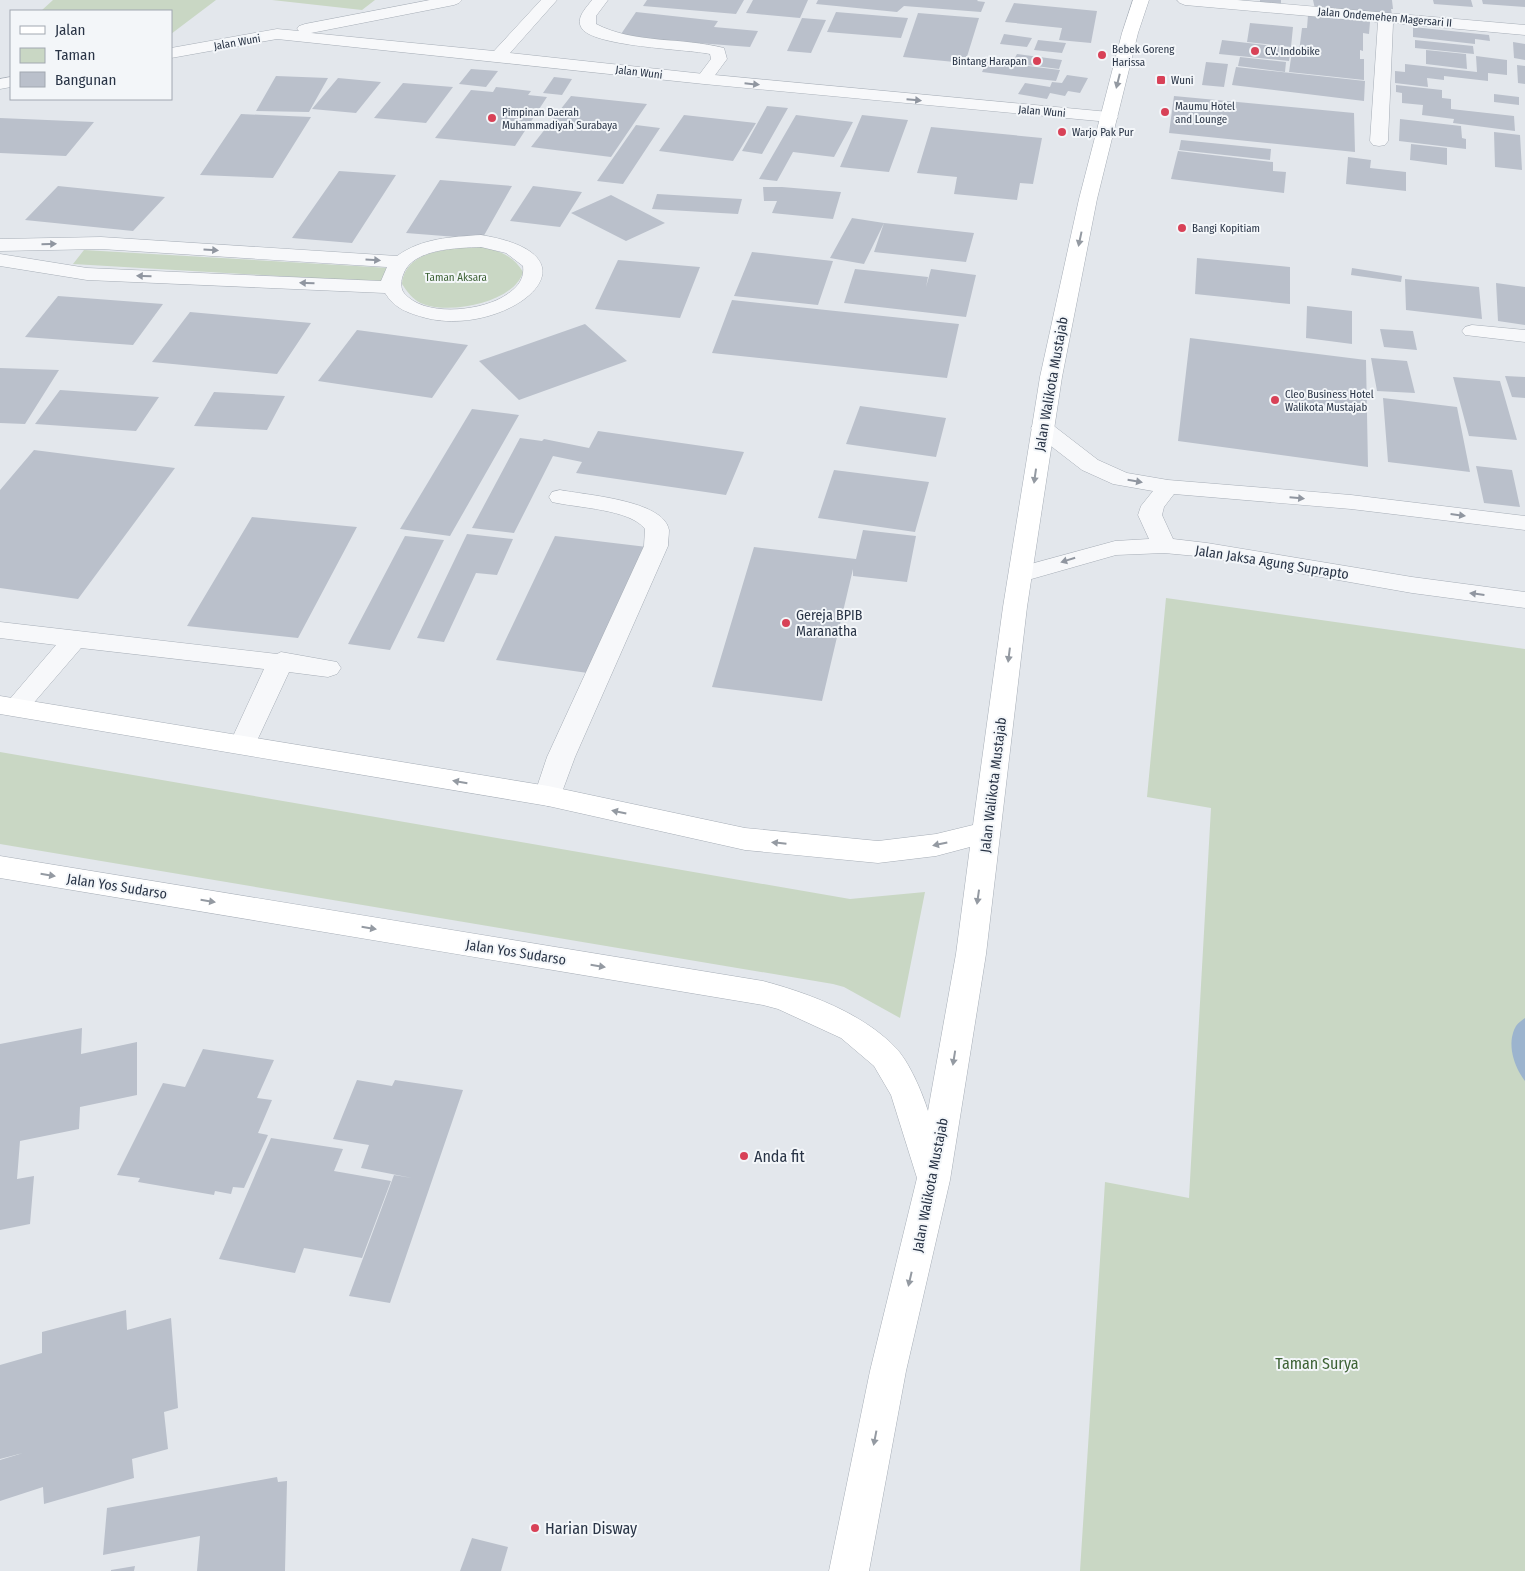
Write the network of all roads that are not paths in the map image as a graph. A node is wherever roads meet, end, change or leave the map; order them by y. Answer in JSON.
{"nodes":[{"id":1,"x":454,"y":0,"type":"edge"},
{"id":2,"x":549,"y":0,"type":"edge"},
{"id":3,"x":600,"y":0,"type":"edge"},
{"id":4,"x":1140,"y":0,"type":"edge"},
{"id":5,"x":1186,"y":0,"type":"edge"},
{"id":6,"x":1386,"y":17,"type":"junction"},
{"id":7,"x":1525,"y":30,"type":"edge"},
{"id":8,"x":277,"y":34,"type":"junction"},
{"id":9,"x":172,"y":53,"type":"edge"},
{"id":10,"x":498,"y":56,"type":"junction"},
{"id":11,"x":704,"y":80,"type":"junction"},
{"id":12,"x":1108,"y":117,"type":"junction"},
{"id":13,"x":1379,"y":141,"type":"dead end"},
{"id":14,"x":0,"y":245,"type":"edge"},
{"id":15,"x":0,"y":260,"type":"edge"},
{"id":16,"x":400,"y":262,"type":"junction"},
{"id":17,"x":390,"y":287,"type":"junction"},
{"id":18,"x":1472,"y":331,"type":"dead end"},
{"id":19,"x":1525,"y":336,"type":"edge"},
{"id":20,"x":1042,"y":428,"type":"junction"},
{"id":21,"x":1168,"y":487,"type":"junction"},
{"id":22,"x":560,"y":497,"type":"dead end"},
{"id":23,"x":1525,"y":523,"type":"edge"},
{"id":24,"x":1164,"y":546,"type":"junction"},
{"id":25,"x":1021,"y":574,"type":"junction"},
{"id":26,"x":1525,"y":600,"type":"edge"},
{"id":27,"x":0,"y":630,"type":"edge"},
{"id":28,"x":75,"y":639,"type":"junction"},
{"id":29,"x":281,"y":661,"type":"junction"},
{"id":30,"x":328,"y":668,"type":"dead end"},
{"id":31,"x":8,"y":706,"type":"edge"},
{"id":32,"x":242,"y":745,"type":"junction"},
{"id":33,"x":548,"y":796,"type":"junction"},
{"id":34,"x":987,"y":832,"type":"junction"},
{"id":35,"x":0,"y":867,"type":"edge"},
{"id":36,"x":933,"y":1180,"type":"junction"},
{"id":37,"x":849,"y":1571,"type":"edge"}],
"edges":[{"from":1,"to":8,"type":"street"},
{"from":2,"to":10,"type":"street"},
{"from":3,"to":11,"type":"street"},
{"from":4,"to":12,"type":"main road","name":"Jalan Walikota Mustajab","one_way":true},
{"from":5,"to":6,"type":"street","name":"Jalan Ondemehen Magersari II"},
{"from":6,"to":7,"type":"street","name":"Jalan Ondemehen Magersari II"},
{"from":6,"to":13,"type":"street"},
{"from":8,"to":9,"type":"street","name":"Jalan Wuni"},
{"from":8,"to":10,"type":"street","name":"Jalan Wuni"},
{"from":10,"to":11,"type":"street","name":"Jalan Wuni"},
{"from":11,"to":12,"type":"street","name":"Jalan Wuni","one_way":true},
{"from":12,"to":20,"type":"main road","name":"Jalan Walikota Mustajab","one_way":true},
{"from":14,"to":16,"type":"street","one_way":true},
{"from":17,"to":15,"type":"street","one_way":true},
{"from":16,"to":17,"type":"street"},
{"from":16,"to":17,"type":"street"},
{"from":18,"to":19,"type":"street"},
{"from":20,"to":21,"type":"street","one_way":true},
{"from":20,"to":25,"type":"main road","name":"Jalan Walikota Mustajab","one_way":true},
{"from":21,"to":23,"type":"street","one_way":true},
{"from":21,"to":24,"type":"street"},
{"from":22,"to":33,"type":"street"},
{"from":24,"to":25,"type":"street","name":"Jalan Jaksa Agung Suprapto","one_way":true},
{"from":26,"to":24,"type":"street","name":"Jalan Jaksa Agung Suprapto","one_way":true},
{"from":25,"to":34,"type":"main road","name":"Jalan Walikota Mustajab","one_way":true},
{"from":27,"to":28,"type":"street"},
{"from":28,"to":29,"type":"street"},
{"from":28,"to":31,"type":"street"},
{"from":29,"to":30,"type":"street"},
{"from":29,"to":32,"type":"street"},
{"from":31,"to":32,"type":"main road"},
{"from":33,"to":32,"type":"main road","one_way":true},
{"from":34,"to":33,"type":"main road","one_way":true},
{"from":34,"to":36,"type":"main road","name":"Jalan Walikota Mustajab","one_way":true},
{"from":35,"to":36,"type":"main road","name":"Jalan Yos Sudarso","one_way":true},
{"from":36,"to":37,"type":"main road","name":"Jalan Walikota Mustajab","one_way":true}]}
